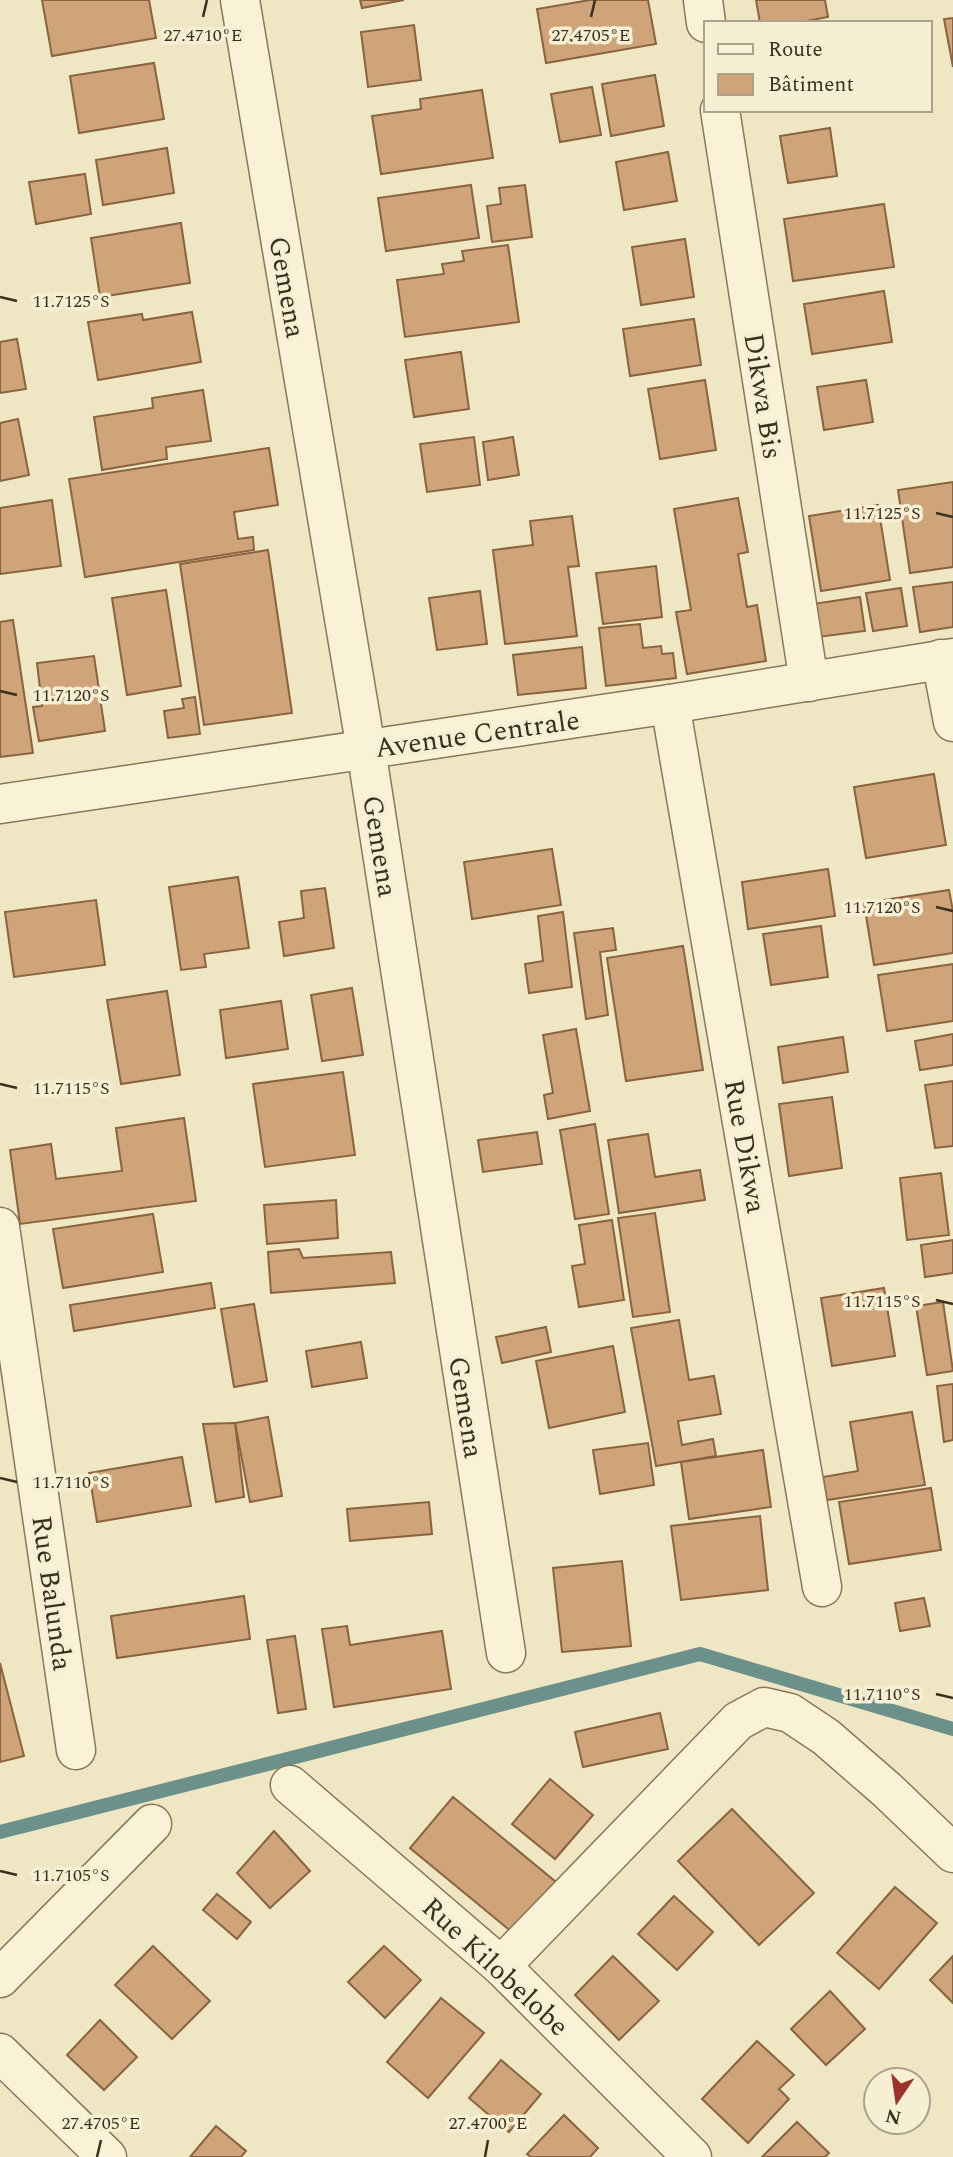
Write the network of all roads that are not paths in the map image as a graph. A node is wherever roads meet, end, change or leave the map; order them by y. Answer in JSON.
{"nodes":[{"id":1,"x":240,"y":0,"type":"edge"},
{"id":2,"x":703,"y":0,"type":"edge"},
{"id":3,"x":706,"y":21,"type":"edge"},
{"id":4,"x":720,"y":112,"type":"edge"},
{"id":5,"x":947,"y":658,"type":"edge"},
{"id":6,"x":809,"y":682,"type":"junction"},
{"id":7,"x":670,"y":704,"type":"junction"},
{"id":8,"x":953,"y":722,"type":"edge"},
{"id":9,"x":366,"y":749,"type":"junction"},
{"id":10,"x":0,"y":804,"type":"edge"},
{"id":11,"x":0,"y":1227,"type":"edge"},
{"id":12,"x":822,"y":1587,"type":"dead end"},
{"id":13,"x":506,"y":1653,"type":"dead end"},
{"id":14,"x":76,"y":1750,"type":"dead end"},
{"id":15,"x":290,"y":1785,"type":"dead end"},
{"id":16,"x":152,"y":1824,"type":"dead end"},
{"id":17,"x":953,"y":1853,"type":"edge"},
{"id":18,"x":502,"y":1966,"type":"junction"},
{"id":19,"x":0,"y":1978,"type":"edge"},
{"id":20,"x":0,"y":2053,"type":"edge"},
{"id":21,"x":107,"y":2157,"type":"edge"},
{"id":22,"x":692,"y":2157,"type":"edge"}],
"edges":[{"from":1,"to":9,"type":"street","name":"Gemena"},
{"from":2,"to":3,"type":"street"},
{"from":4,"to":6,"type":"street","name":"Dikwa Bis"},
{"from":5,"to":6,"type":"street","name":"Avenue Centrale"},
{"from":5,"to":8,"type":"street"},
{"from":6,"to":7,"type":"street","name":"Avenue Centrale"},
{"from":7,"to":9,"type":"street","name":"Avenue Centrale"},
{"from":7,"to":12,"type":"street","name":"Rue Dikwa"},
{"from":9,"to":10,"type":"street","name":"Avenue Centrale"},
{"from":9,"to":13,"type":"street","name":"Gemena"},
{"from":11,"to":14,"type":"street","name":"Rue Balunda"},
{"from":15,"to":18,"type":"street","name":"Rue Kilobelobe"},
{"from":16,"to":19,"type":"street"},
{"from":17,"to":18,"type":"street"},
{"from":18,"to":22,"type":"street","name":"Rue Kilobelobe"},
{"from":20,"to":21,"type":"street"}]}
